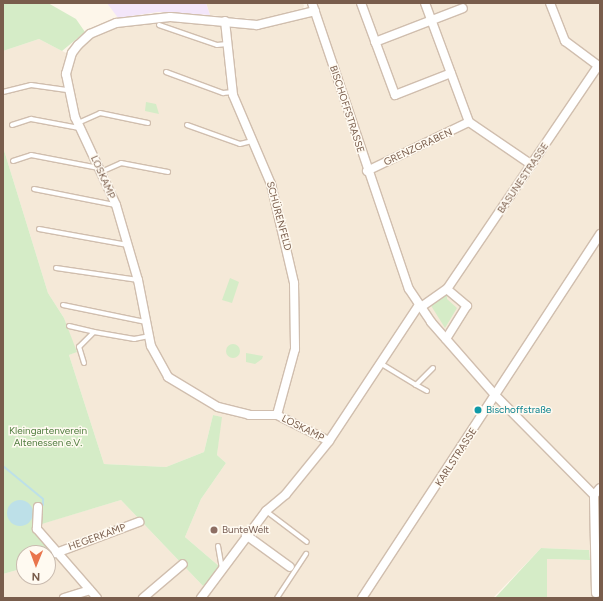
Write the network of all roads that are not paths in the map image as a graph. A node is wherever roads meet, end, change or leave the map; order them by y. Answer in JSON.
{"nodes":[{"id":1,"x":312,"y":3,"type":"edge"},
{"id":2,"x":361,"y":3,"type":"edge"},
{"id":3,"x":425,"y":3,"type":"edge"},
{"id":4,"x":550,"y":3,"type":"edge"},
{"id":5,"x":463,"y":8,"type":"dead end"},
{"id":6,"x":315,"y":11,"type":"junction"},
{"id":7,"x":225,"y":21,"type":"junction"},
{"id":8,"x":432,"y":22,"type":"junction"},
{"id":9,"x":159,"y":24,"type":"dead end"},
{"id":10,"x":375,"y":42,"type":"junction"},
{"id":11,"x":227,"y":44,"type":"junction"},
{"id":12,"x":599,"y":67,"type":"edge"},
{"id":13,"x":166,"y":72,"type":"dead end"},
{"id":14,"x":451,"y":74,"type":"junction"},
{"id":15,"x":67,"y":90,"type":"junction"},
{"id":16,"x":3,"y":92,"type":"edge"},
{"id":17,"x":233,"y":92,"type":"junction"},
{"id":18,"x":148,"y":122,"type":"dead end"},
{"id":19,"x":469,"y":122,"type":"junction"},
{"id":20,"x":12,"y":125,"type":"dead end"},
{"id":21,"x":187,"y":125,"type":"dead end"},
{"id":22,"x":79,"y":126,"type":"junction"},
{"id":23,"x":253,"y":141,"type":"junction"},
{"id":24,"x":13,"y":161,"type":"dead end"},
{"id":25,"x":532,"y":166,"type":"junction"},
{"id":26,"x":101,"y":170,"type":"junction"},
{"id":27,"x":367,"y":171,"type":"junction"},
{"id":28,"x":168,"y":172,"type":"dead end"},
{"id":29,"x":34,"y":189,"type":"dead end"},
{"id":30,"x":116,"y":206,"type":"junction"},
{"id":31,"x":39,"y":229,"type":"dead end"},
{"id":32,"x":600,"y":234,"type":"edge"},
{"id":33,"x":128,"y":245,"type":"junction"},
{"id":34,"x":56,"y":268,"type":"dead end"},
{"id":35,"x":138,"y":280,"type":"junction"},
{"id":36,"x":447,"y":289,"type":"junction"},
{"id":37,"x":63,"y":305,"type":"dead end"},
{"id":38,"x":420,"y":306,"type":"junction"},
{"id":39,"x":146,"y":322,"type":"junction"},
{"id":40,"x":69,"y":326,"type":"dead end"},
{"id":41,"x":94,"y":332,"type":"junction"},
{"id":42,"x":148,"y":336,"type":"junction"},
{"id":43,"x":446,"y":339,"type":"junction"},
{"id":44,"x":84,"y":363,"type":"dead end"},
{"id":45,"x":380,"y":363,"type":"junction"},
{"id":46,"x":432,"y":368,"type":"dead end"},
{"id":47,"x":416,"y":385,"type":"junction"},
{"id":48,"x":427,"y":391,"type":"dead end"},
{"id":49,"x":495,"y":396,"type":"junction"},
{"id":50,"x":277,"y":415,"type":"junction"},
{"id":51,"x":329,"y":441,"type":"junction"},
{"id":52,"x":600,"y":488,"type":"edge"},
{"id":53,"x":594,"y":495,"type":"junction"},
{"id":54,"x":38,"y":507,"type":"dead end"},
{"id":55,"x":266,"y":511,"type":"junction"},
{"id":56,"x":597,"y":520,"type":"edge"},
{"id":57,"x":139,"y":522,"type":"dead end"},
{"id":58,"x":246,"y":535,"type":"junction"},
{"id":59,"x":307,"y":542,"type":"dead end"},
{"id":60,"x":50,"y":545,"type":"edge"},
{"id":61,"x":218,"y":546,"type":"dead end"},
{"id":62,"x":56,"y":553,"type":"joint"},
{"id":63,"x":306,"y":554,"type":"dead end"},
{"id":64,"x":183,"y":564,"type":"dead end"},
{"id":65,"x":290,"y":568,"type":"dead end"},
{"id":66,"x":222,"y":569,"type":"junction"},
{"id":67,"x":90,"y":590,"type":"junction"},
{"id":68,"x":596,"y":593,"type":"dead end"},
{"id":69,"x":64,"y":598,"type":"edge"},
{"id":70,"x":97,"y":598,"type":"edge"},
{"id":71,"x":143,"y":598,"type":"edge"},
{"id":72,"x":201,"y":598,"type":"edge"},
{"id":73,"x":277,"y":598,"type":"edge"},
{"id":74,"x":362,"y":598,"type":"edge"}],
"edges":[{"from":1,"to":6,"type":"street","name":"BISCHOFFSTRASSE"},
{"from":2,"to":10,"type":"street"},
{"from":3,"to":8,"type":"street"},
{"from":4,"to":12,"type":"street"},
{"from":5,"to":8,"type":"street"},
{"from":6,"to":7,"type":"street","name":"LOSKAMP"},
{"from":6,"to":27,"type":"street","name":"BISCHOFFSTRASSE"},
{"from":7,"to":11,"type":"street","name":"SCHÜRENFELD"},
{"from":7,"to":15,"type":"street","name":"LOSKAMP"},
{"from":8,"to":10,"type":"street"},
{"from":8,"to":14,"type":"street"},
{"from":9,"to":11,"type":"lane"},
{"from":10,"to":14,"type":"street"},
{"from":11,"to":17,"type":"street","name":"SCHÜRENFELD"},
{"from":12,"to":25,"type":"street","name":"BASUNESTRASSE"},
{"from":13,"to":17,"type":"lane"},
{"from":14,"to":19,"type":"street"},
{"from":15,"to":16,"type":"lane"},
{"from":15,"to":22,"type":"street","name":"LOSKAMP"},
{"from":17,"to":23,"type":"street","name":"SCHÜRENFELD"},
{"from":18,"to":22,"type":"lane"},
{"from":19,"to":25,"type":"street"},
{"from":19,"to":27,"type":"street","name":"GRENZGRABEN"},
{"from":20,"to":22,"type":"lane"},
{"from":21,"to":23,"type":"lane"},
{"from":22,"to":26,"type":"street","name":"LOSKAMP"},
{"from":23,"to":50,"type":"street","name":"SCHÜRENFELD"},
{"from":24,"to":26,"type":"lane"},
{"from":25,"to":36,"type":"street","name":"BASUNESTRASSE"},
{"from":26,"to":28,"type":"lane"},
{"from":26,"to":30,"type":"street","name":"LOSKAMP"},
{"from":27,"to":38,"type":"street","name":"BISCHOFFSTRASSE"},
{"from":29,"to":30,"type":"lane"},
{"from":30,"to":33,"type":"street","name":"LOSKAMP"},
{"from":31,"to":33,"type":"lane"},
{"from":32,"to":49,"type":"street","name":"KARLSTRASSE"},
{"from":33,"to":35,"type":"street","name":"LOSKAMP"},
{"from":34,"to":35,"type":"lane"},
{"from":35,"to":39,"type":"street","name":"LOSKAMP"},
{"from":36,"to":38,"type":"street","name":"BASUNESTRASSE"},
{"from":36,"to":43,"type":"street"},
{"from":37,"to":39,"type":"lane"},
{"from":38,"to":43,"type":"street","name":"BISCHOFFSTRASSE"},
{"from":38,"to":45,"type":"street","name":"BASUNESTRASSE"},
{"from":39,"to":42,"type":"street","name":"LOSKAMP"},
{"from":40,"to":41,"type":"lane"},
{"from":41,"to":42,"type":"lane"},
{"from":41,"to":44,"type":"lane"},
{"from":42,"to":50,"type":"street","name":"LOSKAMP"},
{"from":43,"to":49,"type":"street","name":"BISCHOFFSTRASSE"},
{"from":45,"to":47,"type":"lane"},
{"from":45,"to":51,"type":"street","name":"BASUNESTRASSE"},
{"from":46,"to":47,"type":"lane"},
{"from":47,"to":48,"type":"lane"},
{"from":49,"to":53,"type":"street","name":"BISCHOFFSTRASSE"},
{"from":49,"to":74,"type":"street","name":"KARLSTRASSE"},
{"from":50,"to":51,"type":"street","name":"LOSKAMP"},
{"from":51,"to":55,"type":"street","name":"BASUNESTRASSE"},
{"from":52,"to":53,"type":"street"},
{"from":53,"to":56,"type":"street"},
{"from":54,"to":60,"type":"street","name":"HEGERKAMP"},
{"from":55,"to":58,"type":"street","name":"BASUNESTRASSE"},
{"from":55,"to":59,"type":"lane"},
{"from":56,"to":68,"type":"street"},
{"from":57,"to":62,"type":"street","name":"HEGERKAMP"},
{"from":58,"to":65,"type":"street"},
{"from":58,"to":66,"type":"street"},
{"from":61,"to":66,"type":"lane"},
{"from":62,"to":67,"type":"street","name":"HEGERKAMP"},
{"from":63,"to":73,"type":"lane"},
{"from":64,"to":71,"type":"street"},
{"from":66,"to":72,"type":"street"},
{"from":67,"to":69,"type":"street"},
{"from":67,"to":70,"type":"street","name":"HEGERKAMP"}]}
